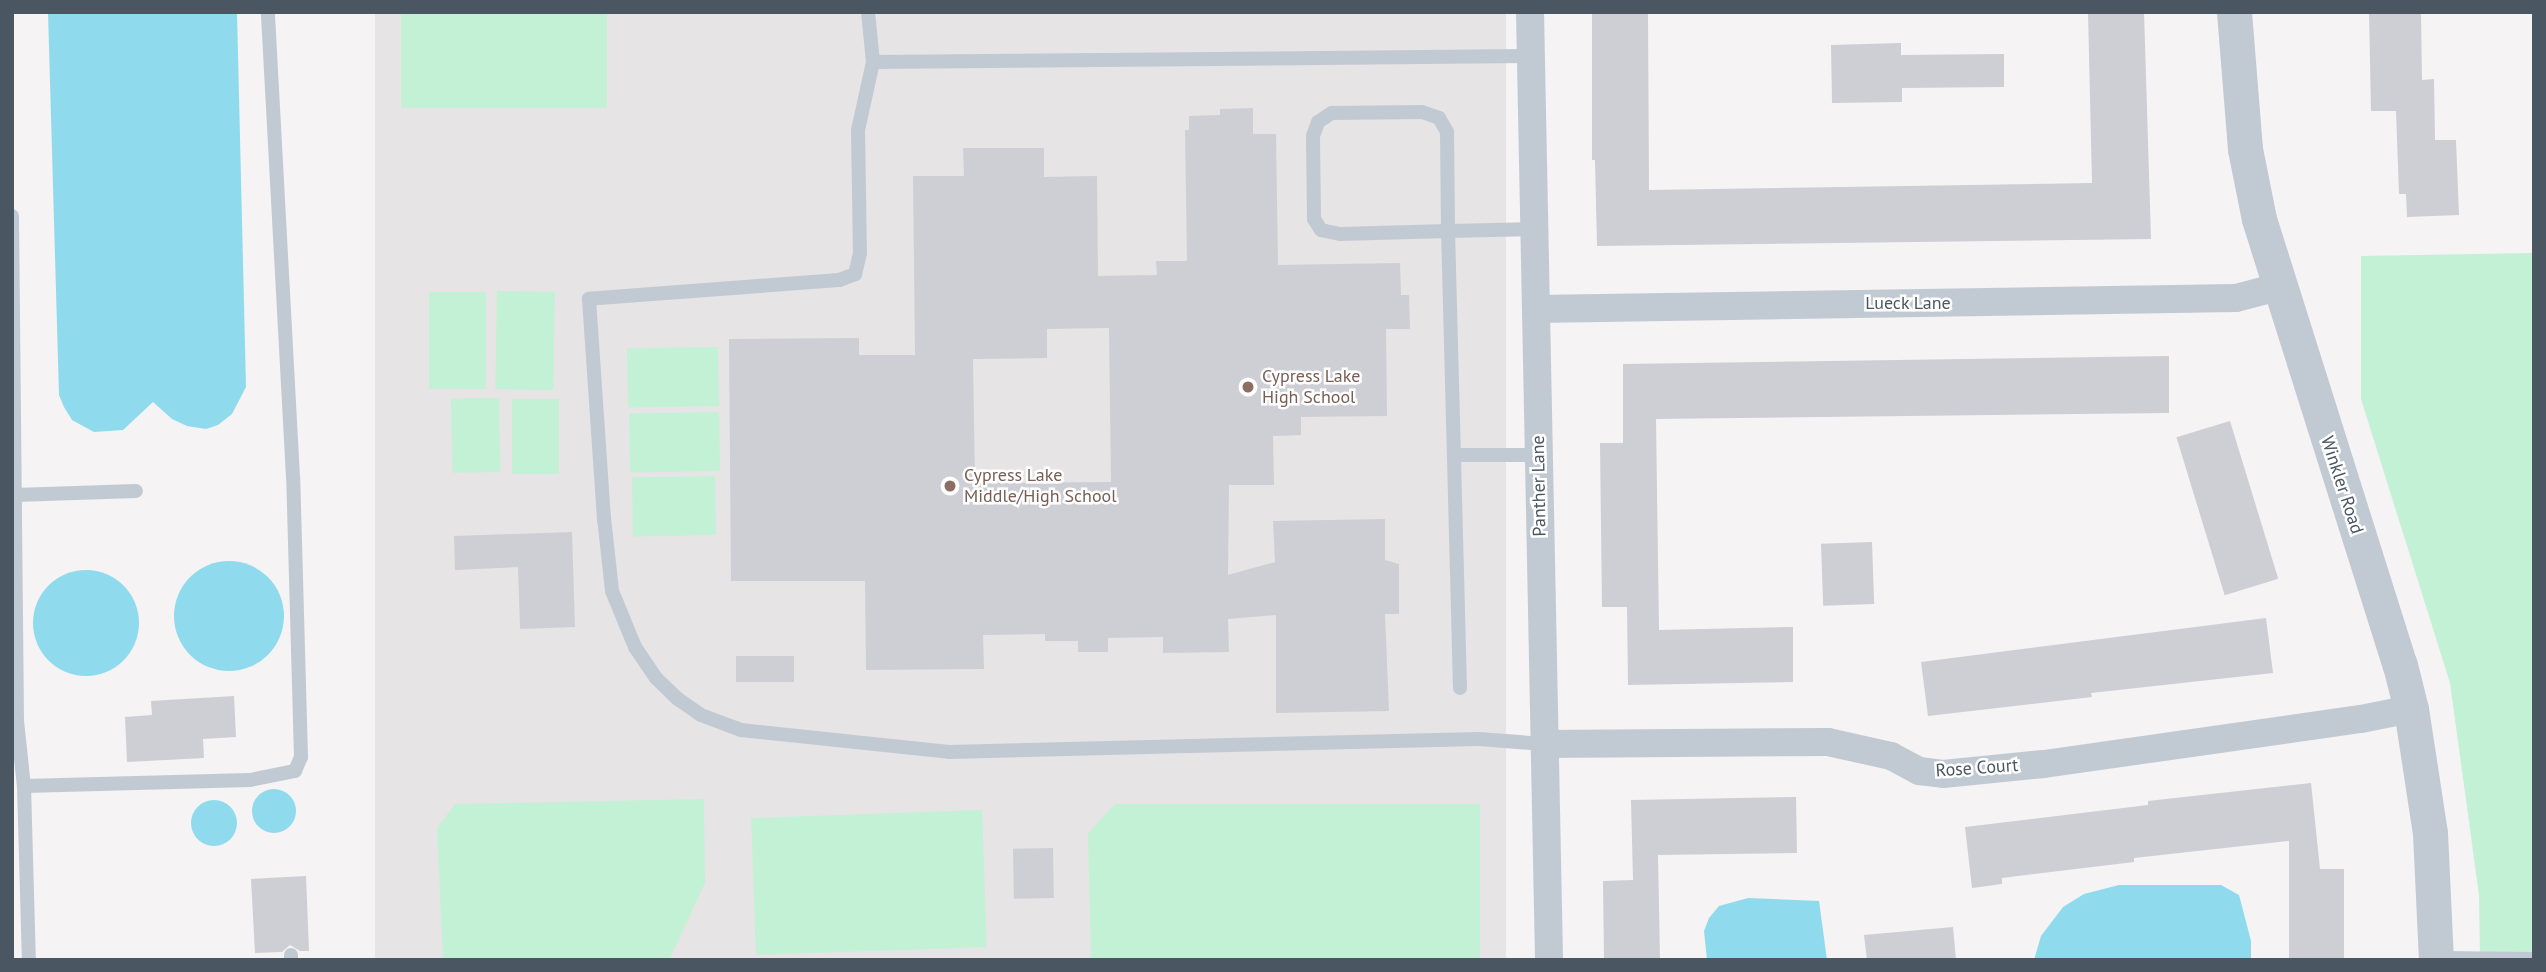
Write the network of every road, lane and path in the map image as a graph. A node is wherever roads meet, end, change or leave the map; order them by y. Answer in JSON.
{"nodes":[{"id":1,"x":268,"y":12,"type":"edge"},
{"id":2,"x":868,"y":12,"type":"edge"},
{"id":3,"x":1530,"y":12,"type":"edge"},
{"id":4,"x":2234,"y":12,"type":"edge"},
{"id":5,"x":1531,"y":56,"type":"junction"},
{"id":6,"x":873,"y":62,"type":"junction"},
{"id":7,"x":12,"y":216,"type":"edge"},
{"id":8,"x":1535,"y":229,"type":"junction"},
{"id":9,"x":1448,"y":231,"type":"junction"},
{"id":10,"x":2278,"y":287,"type":"junction"},
{"id":11,"x":1536,"y":309,"type":"junction"},
{"id":12,"x":1454,"y":455,"type":"junction"},
{"id":13,"x":1539,"y":455,"type":"junction"},
{"id":14,"x":136,"y":491,"type":"dead end"},
{"id":15,"x":15,"y":495,"type":"junction"},
{"id":16,"x":1460,"y":688,"type":"dead end"},
{"id":17,"x":2411,"y":709,"type":"junction"},
{"id":18,"x":1544,"y":744,"type":"junction"},
{"id":19,"x":24,"y":786,"type":"junction"},
{"id":20,"x":2436,"y":959,"type":"edge"},
{"id":21,"x":2534,"y":959,"type":"edge"},
{"id":22,"x":29,"y":960,"type":"edge"},
{"id":23,"x":1549,"y":960,"type":"edge"}],
"edges":[{"from":1,"to":19,"type":"lane"},
{"from":2,"to":6,"type":"lane"},
{"from":3,"to":5,"type":"street","name":"Panther Lane"},
{"from":4,"to":10,"type":"street","name":"Winkler Road"},
{"from":5,"to":6,"type":"lane"},
{"from":5,"to":8,"type":"street","name":"Panther Lane"},
{"from":6,"to":18,"type":"lane"},
{"from":7,"to":15,"type":"lane"},
{"from":8,"to":9,"type":"lane"},
{"from":8,"to":11,"type":"street","name":"Panther Lane"},
{"from":9,"to":9,"type":"lane"},
{"from":9,"to":12,"type":"lane"},
{"from":10,"to":11,"type":"street","name":"Lueck Lane"},
{"from":10,"to":17,"type":"street","name":"Winkler Road"},
{"from":11,"to":13,"type":"street","name":"Panther Lane"},
{"from":12,"to":13,"type":"lane"},
{"from":12,"to":16,"type":"lane"},
{"from":13,"to":18,"type":"street","name":"Panther Lane"},
{"from":14,"to":15,"type":"lane"},
{"from":15,"to":19,"type":"lane"},
{"from":17,"to":18,"type":"street","name":"Rose Court"},
{"from":17,"to":20,"type":"street","name":"Winkler Road"},
{"from":18,"to":23,"type":"street","name":"Panther Lane"},
{"from":19,"to":22,"type":"lane"},
{"from":20,"to":21,"type":"lane"}]}
